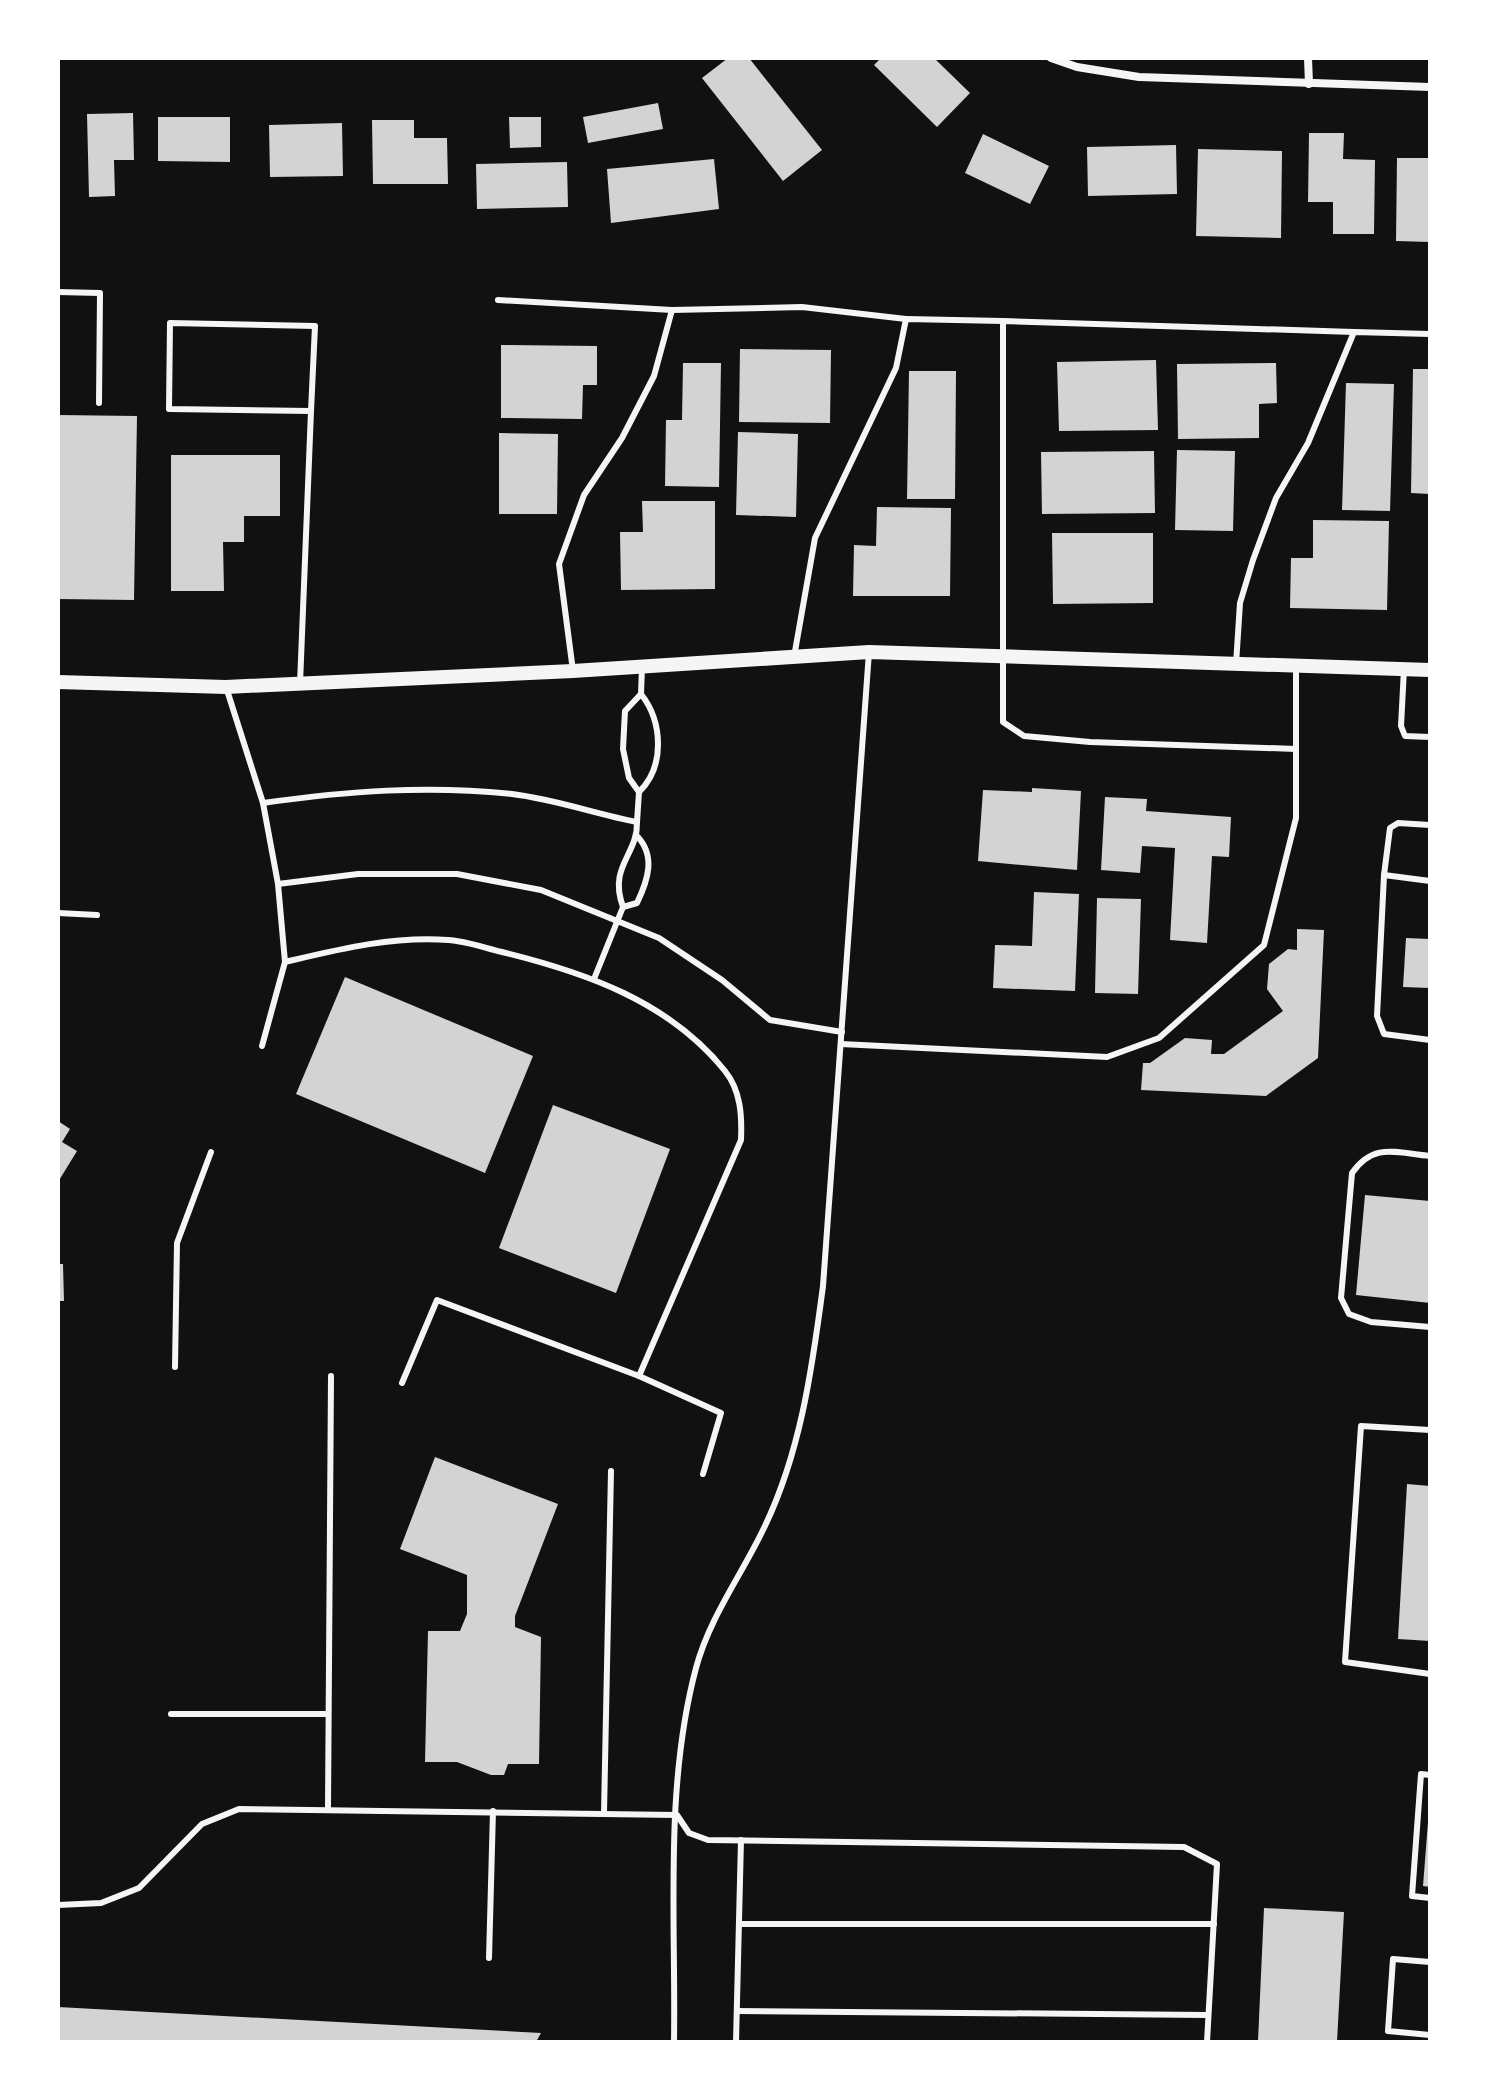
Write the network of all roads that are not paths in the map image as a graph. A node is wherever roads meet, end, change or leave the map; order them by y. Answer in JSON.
{"nodes":[{"id":1,"x":1051,"y":58,"type":"edge"},
{"id":2,"x":1308,"y":58,"type":"edge"},
{"id":3,"x":1309,"y":84,"type":"junction"},
{"id":4,"x":1430,"y":87,"type":"edge"},
{"id":5,"x":58,"y":292,"type":"edge"},
{"id":6,"x":498,"y":300,"type":"dead end"},
{"id":7,"x":672,"y":310,"type":"junction"},
{"id":8,"x":906,"y":319,"type":"junction"},
{"id":9,"x":1003,"y":321,"type":"junction"},
{"id":10,"x":1354,"y":332,"type":"junction"},
{"id":11,"x":1430,"y":334,"type":"edge"},
{"id":12,"x":99,"y":403,"type":"dead end"},
{"id":13,"x":311,"y":411,"type":"junction"},
{"id":14,"x":869,"y":652,"type":"junction"},
{"id":15,"x":1001,"y":656,"type":"junction"},
{"id":16,"x":794,"y":657,"type":"junction"},
{"id":17,"x":1236,"y":664,"type":"junction"},
{"id":18,"x":1296,"y":666,"type":"junction"},
{"id":19,"x":642,"y":667,"type":"junction"},
{"id":20,"x":1404,"y":669,"type":"junction"},
{"id":21,"x":1430,"y":670,"type":"edge"},
{"id":22,"x":573,"y":671,"type":"junction"},
{"id":23,"x":58,"y":682,"type":"edge"},
{"id":24,"x":300,"y":684,"type":"junction"},
{"id":25,"x":226,"y":687,"type":"junction"},
{"id":26,"x":641,"y":694,"type":"junction"},
{"id":27,"x":1430,"y":737,"type":"edge"},
{"id":28,"x":1296,"y":749,"type":"junction"},
{"id":29,"x":639,"y":792,"type":"junction"},
{"id":30,"x":263,"y":803,"type":"junction"},
{"id":31,"x":637,"y":822,"type":"junction"},
{"id":32,"x":1430,"y":825,"type":"edge"},
{"id":33,"x":637,"y":836,"type":"junction"},
{"id":34,"x":1384,"y":875,"type":"junction"},
{"id":35,"x":1430,"y":881,"type":"edge"},
{"id":36,"x":278,"y":884,"type":"junction"},
{"id":37,"x":623,"y":907,"type":"junction"},
{"id":38,"x":58,"y":913,"type":"edge"},
{"id":39,"x":97,"y":915,"type":"dead end"},
{"id":40,"x":618,"y":922,"type":"junction"},
{"id":41,"x":285,"y":962,"type":"junction"},
{"id":42,"x":594,"y":979,"type":"junction"},
{"id":43,"x":842,"y":1032,"type":"junction"},
{"id":44,"x":1430,"y":1040,"type":"edge"},
{"id":45,"x":841,"y":1044,"type":"junction"},
{"id":46,"x":262,"y":1046,"type":"dead end"},
{"id":47,"x":211,"y":1152,"type":"dead end"},
{"id":48,"x":1430,"y":1156,"type":"edge"},
{"id":49,"x":1430,"y":1327,"type":"edge"},
{"id":50,"x":175,"y":1367,"type":"dead end"},
{"id":51,"x":331,"y":1376,"type":"dead end"},
{"id":52,"x":639,"y":1376,"type":"junction"},
{"id":53,"x":402,"y":1383,"type":"dead end"},
{"id":54,"x":1430,"y":1430,"type":"edge"},
{"id":55,"x":611,"y":1471,"type":"dead end"},
{"id":56,"x":703,"y":1474,"type":"dead end"},
{"id":57,"x":1429,"y":1672,"type":"edge"},
{"id":58,"x":171,"y":1714,"type":"dead end"},
{"id":59,"x":328,"y":1714,"type":"junction"},
{"id":60,"x":1430,"y":1775,"type":"edge"},
{"id":61,"x":328,"y":1808,"type":"junction"},
{"id":62,"x":493,"y":1811,"type":"junction"},
{"id":63,"x":604,"y":1813,"type":"junction"},
{"id":64,"x":677,"y":1815,"type":"junction"},
{"id":65,"x":741,"y":1840,"type":"junction"},
{"id":66,"x":1430,"y":1898,"type":"edge"},
{"id":67,"x":58,"y":1905,"type":"edge"},
{"id":68,"x":739,"y":1924,"type":"junction"},
{"id":69,"x":1214,"y":1924,"type":"junction"},
{"id":70,"x":489,"y":1958,"type":"dead end"},
{"id":71,"x":1430,"y":1962,"type":"edge"},
{"id":72,"x":737,"y":2011,"type":"junction"},
{"id":73,"x":1208,"y":2015,"type":"junction"},
{"id":74,"x":1430,"y":2035,"type":"edge"},
{"id":75,"x":674,"y":2042,"type":"edge"},
{"id":76,"x":736,"y":2042,"type":"edge"},
{"id":77,"x":1207,"y":2042,"type":"edge"}],
"edges":[{"from":1,"to":3,"type":"street"},
{"from":2,"to":3,"type":"street"},
{"from":3,"to":4,"type":"street"},
{"from":5,"to":12,"type":"lane"},
{"from":6,"to":7,"type":"lane"},
{"from":7,"to":8,"type":"lane"},
{"from":7,"to":22,"type":"lane"},
{"from":8,"to":9,"type":"lane"},
{"from":8,"to":16,"type":"lane"},
{"from":9,"to":10,"type":"lane"},
{"from":9,"to":15,"type":"lane"},
{"from":10,"to":11,"type":"lane"},
{"from":10,"to":17,"type":"lane"},
{"from":13,"to":13,"type":"lane"},
{"from":13,"to":24,"type":"lane"},
{"from":14,"to":15,"type":"street"},
{"from":14,"to":16,"type":"street"},
{"from":14,"to":43,"type":"lane"},
{"from":15,"to":17,"type":"street"},
{"from":15,"to":28,"type":"lane"},
{"from":16,"to":19,"type":"street"},
{"from":17,"to":18,"type":"street"},
{"from":18,"to":20,"type":"street"},
{"from":18,"to":28,"type":"lane"},
{"from":19,"to":22,"type":"street"},
{"from":19,"to":26,"type":"lane"},
{"from":20,"to":21,"type":"street"},
{"from":20,"to":27,"type":"lane"},
{"from":22,"to":24,"type":"street"},
{"from":23,"to":25,"type":"street"},
{"from":24,"to":25,"type":"street"},
{"from":25,"to":30,"type":"lane"},
{"from":26,"to":29,"type":"lane"},
{"from":26,"to":29,"type":"lane"},
{"from":28,"to":45,"type":"lane"},
{"from":29,"to":31,"type":"lane"},
{"from":30,"to":31,"type":"lane"},
{"from":30,"to":36,"type":"lane"},
{"from":31,"to":33,"type":"lane"},
{"from":32,"to":34,"type":"lane"},
{"from":33,"to":37,"type":"lane"},
{"from":33,"to":37,"type":"lane"},
{"from":34,"to":35,"type":"lane"},
{"from":34,"to":44,"type":"lane"},
{"from":36,"to":40,"type":"lane"},
{"from":36,"to":41,"type":"lane"},
{"from":37,"to":40,"type":"lane"},
{"from":38,"to":39,"type":"lane"},
{"from":40,"to":42,"type":"lane"},
{"from":40,"to":43,"type":"lane"},
{"from":41,"to":42,"type":"lane"},
{"from":41,"to":46,"type":"lane"},
{"from":42,"to":52,"type":"lane"},
{"from":43,"to":45,"type":"lane"},
{"from":45,"to":64,"type":"lane"},
{"from":47,"to":50,"type":"lane"},
{"from":48,"to":49,"type":"lane"},
{"from":51,"to":59,"type":"lane"},
{"from":52,"to":53,"type":"lane"},
{"from":52,"to":56,"type":"lane"},
{"from":54,"to":57,"type":"lane"},
{"from":55,"to":63,"type":"lane"},
{"from":58,"to":59,"type":"lane"},
{"from":59,"to":61,"type":"lane"},
{"from":60,"to":66,"type":"lane"},
{"from":61,"to":62,"type":"lane"},
{"from":61,"to":67,"type":"lane"},
{"from":62,"to":63,"type":"lane"},
{"from":62,"to":70,"type":"lane"},
{"from":63,"to":64,"type":"lane"},
{"from":64,"to":65,"type":"lane"},
{"from":64,"to":75,"type":"lane"},
{"from":65,"to":68,"type":"lane"},
{"from":65,"to":69,"type":"lane"},
{"from":68,"to":69,"type":"lane"},
{"from":68,"to":72,"type":"lane"},
{"from":69,"to":73,"type":"lane"},
{"from":71,"to":74,"type":"lane"},
{"from":72,"to":73,"type":"lane"},
{"from":72,"to":76,"type":"lane"},
{"from":73,"to":77,"type":"lane"}]}
